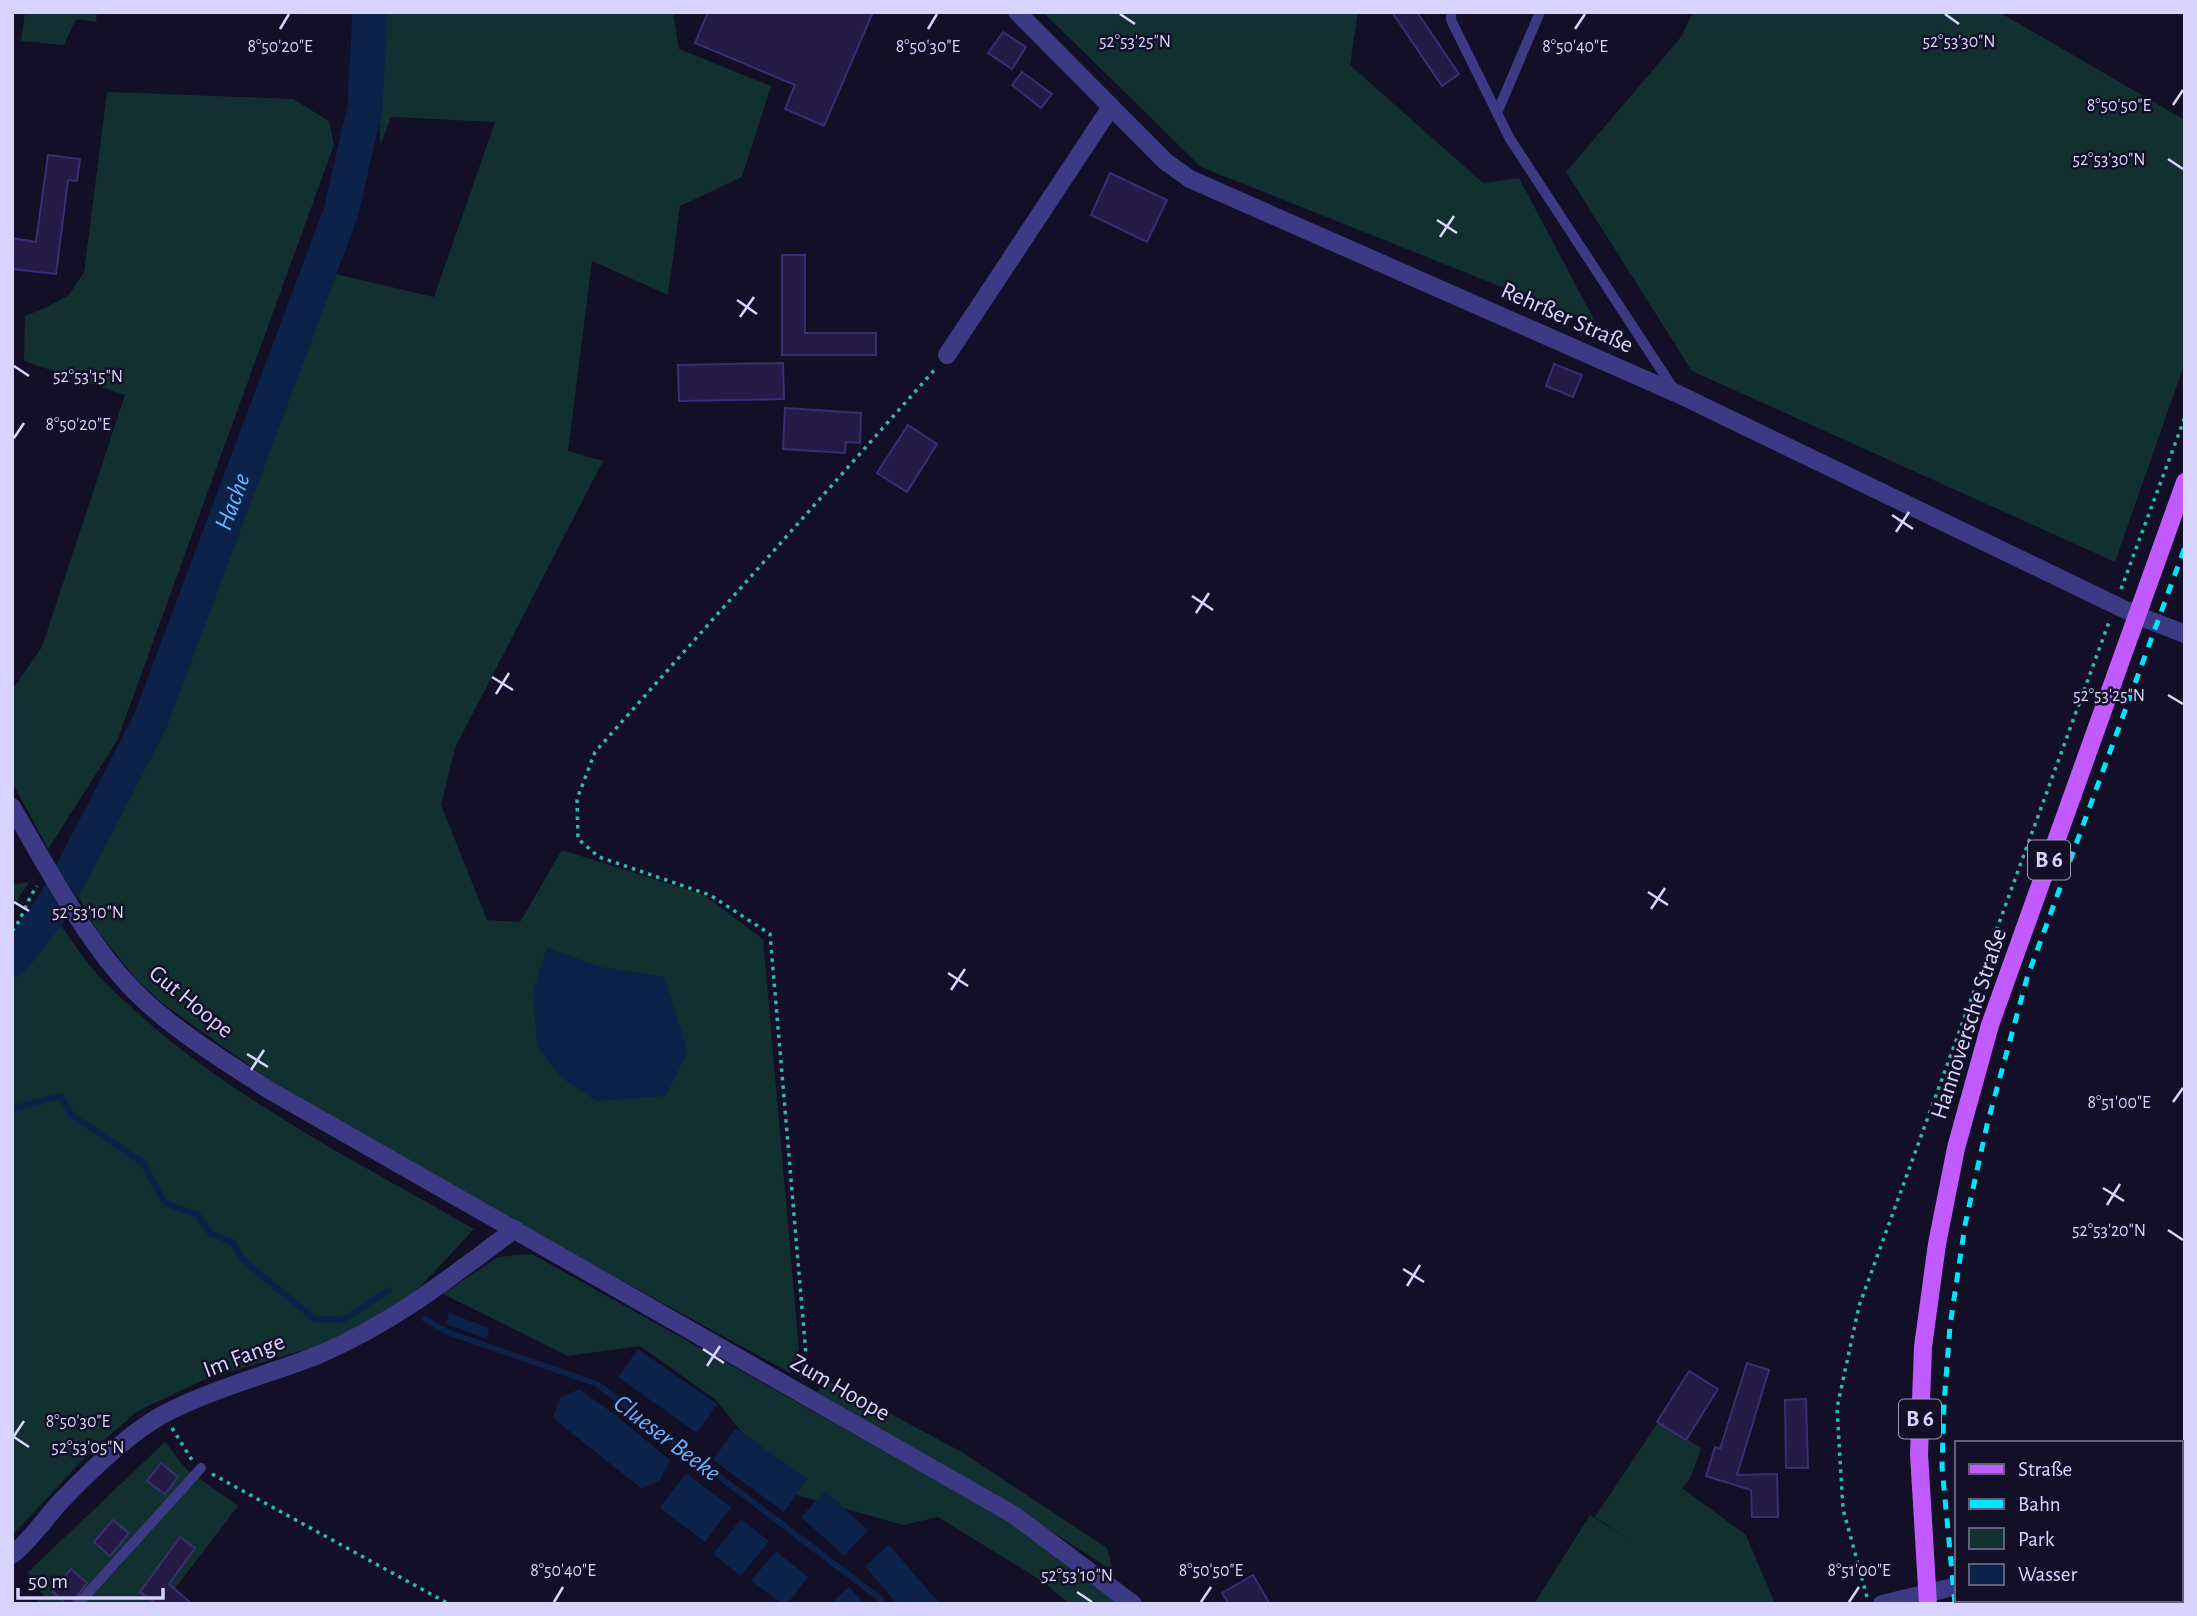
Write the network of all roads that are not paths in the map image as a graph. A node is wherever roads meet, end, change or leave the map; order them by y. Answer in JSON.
{"nodes":[{"id":1,"x":1017,"y":12,"type":"edge"},
{"id":2,"x":1451,"y":12,"type":"edge"},
{"id":3,"x":1540,"y":12,"type":"edge"},
{"id":4,"x":1111,"y":107,"type":"junction"},
{"id":5,"x":1497,"y":113,"type":"junction"},
{"id":6,"x":947,"y":355,"type":"road end"},
{"id":7,"x":1678,"y":394,"type":"junction"},
{"id":8,"x":2185,"y":482,"type":"edge"},
{"id":9,"x":2136,"y":615,"type":"junction"},
{"id":10,"x":2185,"y":634,"type":"edge"},
{"id":11,"x":12,"y":807,"type":"edge"},
{"id":12,"x":515,"y":1229,"type":"junction"},
{"id":13,"x":201,"y":1468,"type":"road end"},
{"id":14,"x":12,"y":1555,"type":"edge"},
{"id":15,"x":1955,"y":1587,"type":"edge"},
{"id":16,"x":1927,"y":1599,"type":"edge"},
{"id":17,"x":78,"y":1604,"type":"edge"},
{"id":18,"x":1133,"y":1604,"type":"edge"},
{"id":19,"x":1882,"y":1604,"type":"edge"}],
"edges":[{"from":1,"to":4,"type":"street","name":"Rehrßer Straße"},
{"from":2,"to":5,"type":"lane"},
{"from":3,"to":5,"type":"lane"},
{"from":4,"to":6,"type":"street"},
{"from":4,"to":7,"type":"street","name":"Rehrßer Straße"},
{"from":5,"to":7,"type":"lane"},
{"from":7,"to":9,"type":"street","name":"Rehrßer Straße"},
{"from":8,"to":9,"type":"main road","name":"Hannoversche Straße","number":"B 6"},
{"from":9,"to":10,"type":"street","name":"Rehrßer Straße"},
{"from":9,"to":16,"type":"main road","name":"Hannoversche Straße","number":"B 6"},
{"from":11,"to":12,"type":"street","name":"Gut Hoope"},
{"from":12,"to":14,"type":"street","name":"Im Fange"},
{"from":12,"to":18,"type":"street","name":"Zum Hoope"},
{"from":13,"to":17,"type":"lane"},
{"from":15,"to":16,"type":"street"},
{"from":16,"to":19,"type":"street"}]}
